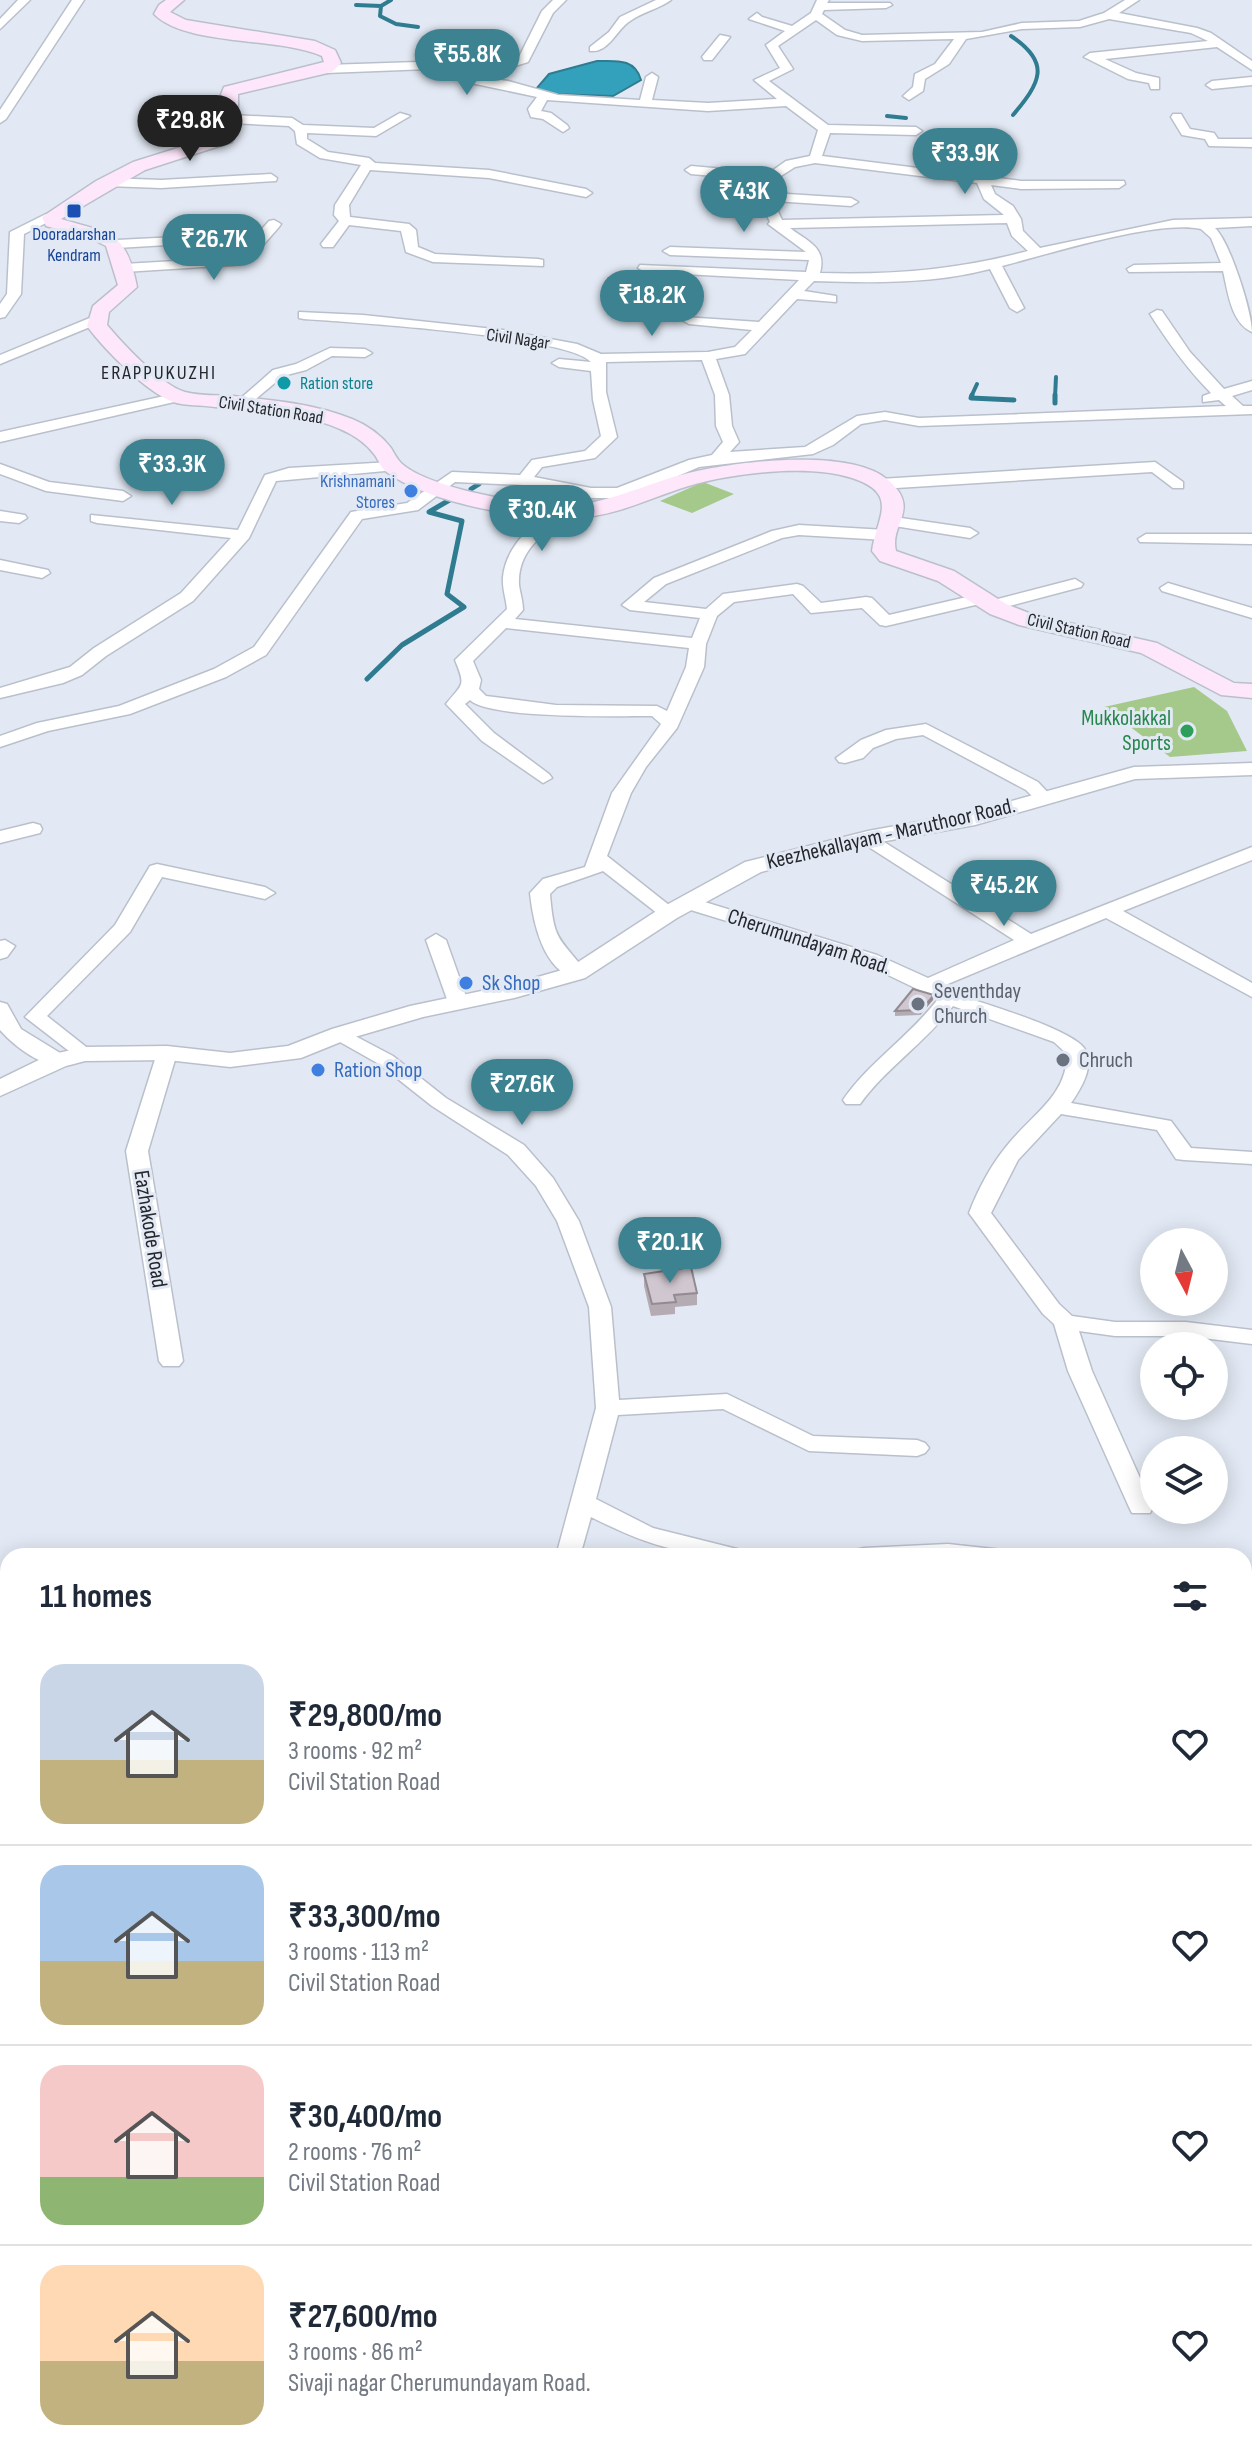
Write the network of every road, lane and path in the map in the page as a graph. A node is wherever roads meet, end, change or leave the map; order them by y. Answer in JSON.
{"nodes":[{"id":1,"x":24,"y":0,"type":"edge"},
{"id":2,"x":78,"y":0,"type":"edge"},
{"id":3,"x":176,"y":0,"type":"edge"},
{"id":4,"x":560,"y":0,"type":"edge"},
{"id":5,"x":665,"y":0,"type":"edge"},
{"id":6,"x":1133,"y":0,"type":"edge"},
{"id":7,"x":886,"y":5,"type":"dead end"},
{"id":8,"x":821,"y":7,"type":"edge"},
{"id":9,"x":1108,"y":15,"type":"junction"},
{"id":10,"x":757,"y":16,"type":"dead end"},
{"id":11,"x":0,"y":26,"type":"edge"},
{"id":12,"x":793,"y":30,"type":"junction"},
{"id":13,"x":962,"y":36,"type":"junction"},
{"id":14,"x":724,"y":37,"type":"dead end"},
{"id":15,"x":1220,"y":43,"type":"junction"},
{"id":16,"x":594,"y":49,"type":"dead end"},
{"id":17,"x":708,"y":57,"type":"dead end"},
{"id":18,"x":458,"y":66,"type":"junction"},
{"id":19,"x":1252,"y":66,"type":"edge"},
{"id":20,"x":326,"y":69,"type":"junction"},
{"id":21,"x":652,"y":77,"type":"dead end"},
{"id":22,"x":1252,"y":81,"type":"edge"},
{"id":23,"x":1212,"y":85,"type":"dead end"},
{"id":24,"x":1155,"y":86,"type":"dead end"},
{"id":25,"x":909,"y":96,"type":"dead end"},
{"id":26,"x":543,"y":97,"type":"junction"},
{"id":27,"x":646,"y":102,"type":"junction"},
{"id":28,"x":787,"y":102,"type":"junction"},
{"id":29,"x":404,"y":116,"type":"dead end"},
{"id":30,"x":1177,"y":117,"type":"dead end"},
{"id":31,"x":0,"y":119,"type":"edge"},
{"id":32,"x":232,"y":119,"type":"junction"},
{"id":33,"x":563,"y":128,"type":"dead end"},
{"id":34,"x":300,"y":129,"type":"junction"},
{"id":35,"x":825,"y":129,"type":"junction"},
{"id":36,"x":916,"y":131,"type":"dead end"},
{"id":37,"x":1252,"y":143,"type":"edge"},
{"id":38,"x":815,"y":159,"type":"junction"},
{"id":39,"x":368,"y":166,"type":"junction"},
{"id":40,"x":691,"y":170,"type":"dead end"},
{"id":41,"x":773,"y":177,"type":"junction"},
{"id":42,"x":271,"y":178,"type":"dead end"},
{"id":43,"x":982,"y":180,"type":"junction"},
{"id":44,"x":107,"y":182,"type":"junction"},
{"id":45,"x":1119,"y":184,"type":"dead end"},
{"id":46,"x":1072,"y":185,"type":"junction"},
{"id":47,"x":586,"y":193,"type":"dead end"},
{"id":48,"x":765,"y":197,"type":"junction"},
{"id":49,"x":851,"y":202,"type":"dead end"},
{"id":50,"x":1090,"y":204,"type":"dead end"},
{"id":51,"x":1125,"y":216,"type":"dead end"},
{"id":52,"x":51,"y":217,"type":"junction"},
{"id":53,"x":346,"y":221,"type":"junction"},
{"id":54,"x":1252,"y":222,"type":"edge"},
{"id":55,"x":274,"y":224,"type":"dead end"},
{"id":56,"x":775,"y":224,"type":"junction"},
{"id":57,"x":1204,"y":224,"type":"junction"},
{"id":58,"x":1015,"y":225,"type":"junction"},
{"id":59,"x":1140,"y":229,"type":"junction"},
{"id":60,"x":941,"y":234,"type":"dead end"},
{"id":61,"x":196,"y":240,"type":"dead end"},
{"id":62,"x":117,"y":244,"type":"junction"},
{"id":63,"x":328,"y":244,"type":"dead end"},
{"id":64,"x":670,"y":251,"type":"dead end"},
{"id":65,"x":1037,"y":252,"type":"junction"},
{"id":66,"x":815,"y":256,"type":"junction"},
{"id":67,"x":538,"y":263,"type":"dead end"},
{"id":68,"x":994,"y":263,"type":"junction"},
{"id":69,"x":124,"y":268,"type":"junction"},
{"id":70,"x":645,"y":268,"type":"dead end"},
{"id":71,"x":1134,"y":269,"type":"dead end"},
{"id":72,"x":1231,"y":273,"type":"junction"},
{"id":73,"x":812,"y":275,"type":"junction"},
{"id":74,"x":1252,"y":279,"type":"edge"},
{"id":75,"x":1162,"y":283,"type":"dead end"},
{"id":76,"x":794,"y":294,"type":"junction"},
{"id":77,"x":831,"y":299,"type":"dead end"},
{"id":78,"x":1017,"y":308,"type":"dead end"},
{"id":79,"x":0,"y":314,"type":"edge"},
{"id":80,"x":1157,"y":314,"type":"dead end"},
{"id":81,"x":304,"y":315,"type":"dead end"},
{"id":82,"x":97,"y":319,"type":"junction"},
{"id":83,"x":689,"y":320,"type":"dead end"},
{"id":84,"x":762,"y":327,"type":"junction"},
{"id":85,"x":1252,"y":328,"type":"edge"},
{"id":86,"x":365,"y":353,"type":"dead end"},
{"id":87,"x":708,"y":356,"type":"junction"},
{"id":88,"x":0,"y":360,"type":"edge"},
{"id":89,"x":598,"y":362,"type":"junction"},
{"id":90,"x":559,"y":363,"type":"dead end"},
{"id":91,"x":1252,"y":385,"type":"edge"},
{"id":92,"x":1218,"y":395,"type":"junction"},
{"id":93,"x":178,"y":397,"type":"junction"},
{"id":94,"x":240,"y":405,"type":"junction"},
{"id":95,"x":1172,"y":414,"type":"junction"},
{"id":96,"x":1248,"y":414,"type":"edge"},
{"id":97,"x":0,"y":437,"type":"edge"},
{"id":98,"x":717,"y":458,"type":"junction"},
{"id":99,"x":391,"y":467,"type":"junction"},
{"id":100,"x":0,"y":469,"type":"edge"},
{"id":101,"x":524,"y":480,"type":"junction"},
{"id":102,"x":880,"y":484,"type":"junction"},
{"id":103,"x":1178,"y":485,"type":"dead end"},
{"id":104,"x":438,"y":487,"type":"junction"},
{"id":105,"x":123,"y":496,"type":"dead end"},
{"id":106,"x":565,"y":513,"type":"junction"},
{"id":107,"x":0,"y":516,"type":"edge"},
{"id":108,"x":19,"y":518,"type":"dead end"},
{"id":109,"x":97,"y":518,"type":"dead end"},
{"id":110,"x":890,"y":528,"type":"junction"},
{"id":111,"x":970,"y":533,"type":"dead end"},
{"id":112,"x":243,"y":535,"type":"junction"},
{"id":113,"x":1146,"y":539,"type":"dead end"},
{"id":114,"x":1252,"y":539,"type":"edge"},
{"id":115,"x":0,"y":565,"type":"edge"},
{"id":116,"x":42,"y":573,"type":"dead end"},
{"id":117,"x":1075,"y":584,"type":"dead end"},
{"id":118,"x":1168,"y":588,"type":"dead end"},
{"id":119,"x":989,"y":602,"type":"junction"},
{"id":120,"x":1252,"y":613,"type":"edge"},
{"id":121,"x":710,"y":614,"type":"junction"},
{"id":122,"x":503,"y":623,"type":"junction"},
{"id":123,"x":698,"y":644,"type":"junction"},
{"id":124,"x":470,"y":690,"type":"junction"},
{"id":125,"x":1252,"y":691,"type":"edge"},
{"id":126,"x":0,"y":693,"type":"edge"},
{"id":127,"x":670,"y":723,"type":"junction"},
{"id":128,"x":0,"y":742,"type":"edge"},
{"id":129,"x":845,"y":758,"type":"dead end"},
{"id":130,"x":1252,"y":769,"type":"edge"},
{"id":131,"x":543,"y":778,"type":"dead end"},
{"id":132,"x":1043,"y":797,"type":"junction"},
{"id":133,"x":33,"y":829,"type":"dead end"},
{"id":134,"x":0,"y":837,"type":"edge"},
{"id":135,"x":868,"y":838,"type":"junction"},
{"id":136,"x":1252,"y":853,"type":"edge"},
{"id":137,"x":596,"y":857,"type":"junction"},
{"id":138,"x":265,"y":893,"type":"dead end"},
{"id":139,"x":679,"y":908,"type":"junction"},
{"id":140,"x":1107,"y":910,"type":"junction"},
{"id":141,"x":436,"y":940,"type":"dead end"},
{"id":142,"x":1031,"y":942,"type":"junction"},
{"id":143,"x":577,"y":973,"type":"junction"},
{"id":144,"x":928,"y":985,"type":"junction"},
{"id":145,"x":1252,"y":991,"type":"edge"},
{"id":146,"x":949,"y":998,"type":"junction"},
{"id":147,"x":458,"y":1002,"type":"junction"},
{"id":148,"x":0,"y":1008,"type":"edge"},
{"id":149,"x":340,"y":1034,"type":"junction"},
{"id":150,"x":167,"y":1053,"type":"junction"},
{"id":151,"x":85,"y":1054,"type":"junction"},
{"id":152,"x":58,"y":1060,"type":"junction"},
{"id":153,"x":0,"y":1089,"type":"edge"},
{"id":154,"x":853,"y":1100,"type":"dead end"},
{"id":155,"x":1058,"y":1107,"type":"junction"},
{"id":156,"x":1252,"y":1158,"type":"edge"},
{"id":157,"x":1065,"y":1322,"type":"junction"},
{"id":158,"x":1252,"y":1337,"type":"edge"},
{"id":159,"x":171,"y":1361,"type":"dead end"},
{"id":160,"x":608,"y":1408,"type":"junction"},
{"id":161,"x":917,"y":1448,"type":"dead end"},
{"id":162,"x":582,"y":1502,"type":"junction"},
{"id":163,"x":1140,"y":1505,"type":"edge"},
{"id":164,"x":570,"y":1548,"type":"edge"},
{"id":165,"x":700,"y":1548,"type":"edge"}],
"edges":[{"from":1,"to":11,"type":"street"},
{"from":2,"to":31,"type":"street"},
{"from":3,"to":20,"type":"main road"},
{"from":4,"to":18,"type":"street"},
{"from":5,"to":16,"type":"street"},
{"from":6,"to":9,"type":"street"},
{"from":7,"to":8,"type":"street"},
{"from":8,"to":12,"type":"street"},
{"from":8,"to":13,"type":"street"},
{"from":9,"to":13,"type":"street"},
{"from":9,"to":15,"type":"street"},
{"from":10,"to":12,"type":"street"},
{"from":12,"to":28,"type":"street"},
{"from":13,"to":25,"type":"street"},
{"from":14,"to":17,"type":"street"},
{"from":15,"to":19,"type":"street"},
{"from":15,"to":24,"type":"street"},
{"from":18,"to":20,"type":"street"},
{"from":18,"to":26,"type":"street"},
{"from":20,"to":32,"type":"main road"},
{"from":21,"to":27,"type":"street"},
{"from":22,"to":23,"type":"street"},
{"from":26,"to":27,"type":"street"},
{"from":26,"to":33,"type":"street"},
{"from":27,"to":28,"type":"street"},
{"from":28,"to":35,"type":"street"},
{"from":29,"to":34,"type":"street"},
{"from":30,"to":37,"type":"street"},
{"from":32,"to":34,"type":"street"},
{"from":32,"to":44,"type":"main road"},
{"from":34,"to":39,"type":"street"},
{"from":35,"to":36,"type":"street"},
{"from":35,"to":38,"type":"street"},
{"from":38,"to":41,"type":"street"},
{"from":38,"to":43,"type":"street"},
{"from":39,"to":47,"type":"street"},
{"from":39,"to":53,"type":"street"},
{"from":40,"to":41,"type":"street"},
{"from":41,"to":48,"type":"street"},
{"from":42,"to":44,"type":"street"},
{"from":43,"to":46,"type":"street"},
{"from":43,"to":58,"type":"street"},
{"from":44,"to":52,"type":"main road"},
{"from":45,"to":46,"type":"street"},
{"from":46,"to":50,"type":"street"},
{"from":48,"to":49,"type":"street"},
{"from":48,"to":56,"type":"street"},
{"from":51,"to":59,"type":"street"},
{"from":52,"to":62,"type":"main road"},
{"from":52,"to":79,"type":"street"},
{"from":53,"to":63,"type":"street"},
{"from":53,"to":67,"type":"street"},
{"from":54,"to":57,"type":"street"},
{"from":55,"to":69,"type":"street"},
{"from":56,"to":58,"type":"street"},
{"from":56,"to":66,"type":"street"},
{"from":57,"to":59,"type":"street"},
{"from":57,"to":72,"type":"street"},
{"from":58,"to":60,"type":"street"},
{"from":58,"to":65,"type":"street"},
{"from":59,"to":65,"type":"street"},
{"from":61,"to":62,"type":"street"},
{"from":62,"to":69,"type":"main road"},
{"from":64,"to":66,"type":"street"},
{"from":65,"to":68,"type":"street"},
{"from":66,"to":73,"type":"street"},
{"from":68,"to":73,"type":"street"},
{"from":68,"to":78,"type":"street"},
{"from":69,"to":82,"type":"main road"},
{"from":70,"to":73,"type":"street"},
{"from":71,"to":72,"type":"street"},
{"from":72,"to":74,"type":"street"},
{"from":72,"to":75,"type":"street"},
{"from":72,"to":85,"type":"street"},
{"from":73,"to":76,"type":"street"},
{"from":76,"to":77,"type":"street"},
{"from":76,"to":84,"type":"street"},
{"from":80,"to":92,"type":"street"},
{"from":81,"to":89,"type":"street","name":"Civil Nagar"},
{"from":82,"to":88,"type":"street"},
{"from":82,"to":93,"type":"main road"},
{"from":83,"to":84,"type":"street"},
{"from":84,"to":87,"type":"street"},
{"from":86,"to":94,"type":"street"},
{"from":87,"to":89,"type":"street"},
{"from":87,"to":98,"type":"street"},
{"from":89,"to":90,"type":"street"},
{"from":89,"to":101,"type":"street"},
{"from":91,"to":92,"type":"street"},
{"from":92,"to":95,"type":"street"},
{"from":92,"to":96,"type":"street"},
{"from":93,"to":94,"type":"main road","name":"Civil Station Road"},
{"from":93,"to":97,"type":"street"},
{"from":94,"to":99,"type":"main road","name":"Civil Station Road"},
{"from":95,"to":96,"type":"street"},
{"from":95,"to":98,"type":"street"},
{"from":98,"to":101,"type":"street"},
{"from":99,"to":104,"type":"main road","name":"Civil Station Road"},
{"from":99,"to":112,"type":"street"},
{"from":100,"to":105,"type":"street"},
{"from":101,"to":104,"type":"street"},
{"from":102,"to":103,"type":"street"},
{"from":102,"to":106,"type":"main road","name":"Civil Station Road"},
{"from":102,"to":110,"type":"main road","name":"Civil Station Road"},
{"from":104,"to":106,"type":"main road","name":"Civil Station Road"},
{"from":104,"to":128,"type":"street"},
{"from":106,"to":122,"type":"street"},
{"from":107,"to":108,"type":"street"},
{"from":109,"to":112,"type":"street"},
{"from":110,"to":111,"type":"street"},
{"from":110,"to":119,"type":"main road","name":"Civil Station Road"},
{"from":110,"to":121,"type":"street"},
{"from":112,"to":126,"type":"street"},
{"from":113,"to":114,"type":"street"},
{"from":115,"to":116,"type":"street"},
{"from":117,"to":119,"type":"street"},
{"from":118,"to":120,"type":"street"},
{"from":119,"to":121,"type":"street"},
{"from":119,"to":125,"type":"main road","name":"Civil Station Road"},
{"from":121,"to":123,"type":"street"},
{"from":122,"to":123,"type":"street"},
{"from":122,"to":124,"type":"street"},
{"from":123,"to":127,"type":"street"},
{"from":124,"to":127,"type":"street"},
{"from":124,"to":131,"type":"street"},
{"from":127,"to":137,"type":"street"},
{"from":129,"to":132,"type":"street"},
{"from":130,"to":132,"type":"street","name":"Keezhekallayam - Maruthoor Road."},
{"from":132,"to":135,"type":"street","name":"Keezhekallayam - Maruthoor Road."},
{"from":133,"to":134,"type":"street"},
{"from":135,"to":139,"type":"street","name":"Keezhekallayam - Maruthoor Road."},
{"from":135,"to":142,"type":"street"},
{"from":136,"to":140,"type":"street"},
{"from":137,"to":139,"type":"street"},
{"from":137,"to":143,"type":"street"},
{"from":138,"to":151,"type":"street"},
{"from":139,"to":143,"type":"street","name":"Keezhekallayam - Maruthoor Road."},
{"from":139,"to":144,"type":"street","name":"Cherumundayam Road."},
{"from":140,"to":142,"type":"street"},
{"from":140,"to":145,"type":"street"},
{"from":141,"to":147,"type":"street"},
{"from":142,"to":144,"type":"street"},
{"from":143,"to":147,"type":"street","name":"Keezhekallayam - Maruthoor Road."},
{"from":144,"to":146,"type":"street","name":"Cherumundayam Road."},
{"from":146,"to":154,"type":"street"},
{"from":146,"to":155,"type":"street","name":"Cherumundayam Road."},
{"from":147,"to":149,"type":"street","name":"Keezhekallayam - Maruthoor Road."},
{"from":148,"to":152,"type":"street"},
{"from":149,"to":150,"type":"street","name":"Keezhekallayam - Maruthoor Road."},
{"from":149,"to":160,"type":"street"},
{"from":150,"to":151,"type":"street","name":"Keezhekallayam - Maruthoor Road."},
{"from":150,"to":159,"type":"street","name":"Eazhakode Road"},
{"from":151,"to":152,"type":"street","name":"Keezhekallayam - Maruthoor Road."},
{"from":152,"to":153,"type":"street","name":"Keezhekallayam - Maruthoor Road."},
{"from":155,"to":156,"type":"street"},
{"from":155,"to":157,"type":"street","name":"Cherumundayam Road."},
{"from":157,"to":158,"type":"street"},
{"from":157,"to":163,"type":"street"},
{"from":160,"to":161,"type":"street"},
{"from":160,"to":162,"type":"street"},
{"from":162,"to":164,"type":"street"},
{"from":162,"to":165,"type":"street"}]}
